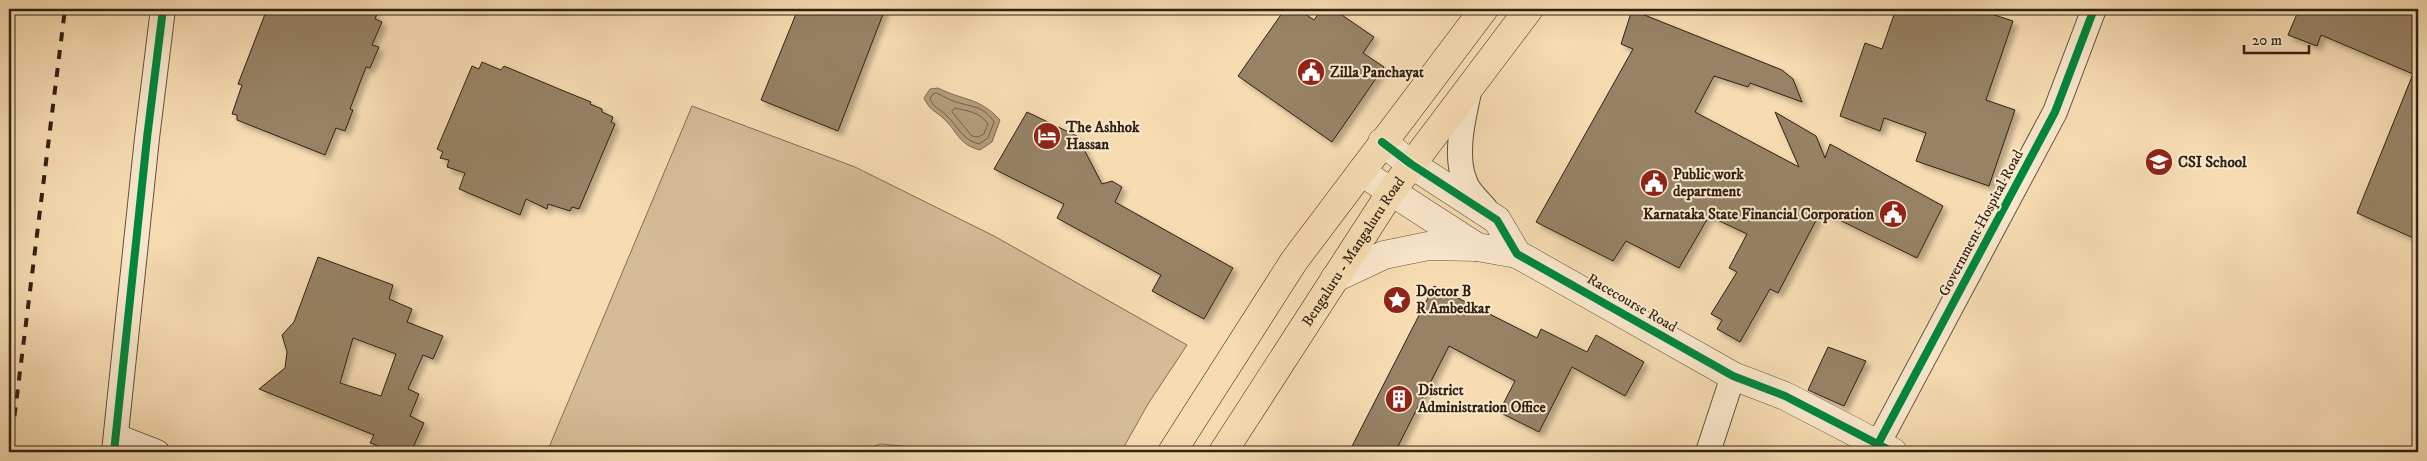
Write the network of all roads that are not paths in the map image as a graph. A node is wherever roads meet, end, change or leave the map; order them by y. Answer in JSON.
{"nodes":[{"id":1,"x":163,"y":9,"type":"edge"},
{"id":2,"x":1484,"y":9,"type":"edge"},
{"id":3,"x":1529,"y":9,"type":"edge"},
{"id":4,"x":2094,"y":9,"type":"edge"},
{"id":5,"x":1471,"y":83,"type":"junction"},
{"id":6,"x":1382,"y":142,"type":"junction"},
{"id":7,"x":1411,"y":164,"type":"junction"},
{"id":8,"x":1361,"y":172,"type":"junction"},
{"id":9,"x":1391,"y":192,"type":"junction"},
{"id":10,"x":1497,"y":220,"type":"junction"},
{"id":11,"x":1476,"y":247,"type":"junction"},
{"id":12,"x":1517,"y":254,"type":"junction"},
{"id":13,"x":1335,"y":278,"type":"junction"},
{"id":14,"x":1733,"y":376,"type":"junction"},
{"id":15,"x":115,"y":444,"type":"edge"},
{"id":16,"x":1886,"y":448,"type":"edge"},
{"id":17,"x":157,"y":452,"type":"edge"},
{"id":18,"x":1172,"y":452,"type":"edge"},
{"id":19,"x":1223,"y":452,"type":"edge"},
{"id":20,"x":1708,"y":452,"type":"edge"}],
"edges":[{"from":1,"to":15,"type":"street"},
{"from":2,"to":6,"type":"main road"},
{"from":3,"to":5,"type":"main road","name":"Bengaluru - Mangaluru Road"},
{"from":4,"to":16,"type":"street","name":"Government Hospital Road"},
{"from":5,"to":7,"type":"main road","name":"Bengaluru - Mangaluru Road"},
{"from":5,"to":10,"type":"street"},
{"from":6,"to":7,"type":"street"},
{"from":6,"to":8,"type":"main road"},
{"from":7,"to":9,"type":"main road","name":"Bengaluru - Mangaluru Road"},
{"from":7,"to":10,"type":"street"},
{"from":8,"to":9,"type":"street"},
{"from":8,"to":18,"type":"main road"},
{"from":9,"to":11,"type":"street"},
{"from":9,"to":13,"type":"main road","name":"Bengaluru - Mangaluru Road"},
{"from":10,"to":12,"type":"street"},
{"from":11,"to":12,"type":"street"},
{"from":11,"to":13,"type":"street"},
{"from":12,"to":14,"type":"street","name":"Racecourse Road"},
{"from":13,"to":19,"type":"main road","name":"Bengaluru - Mangaluru Road"},
{"from":14,"to":16,"type":"street","name":"Racecourse Road"},
{"from":14,"to":20,"type":"street"},
{"from":15,"to":17,"type":"street"}]}
